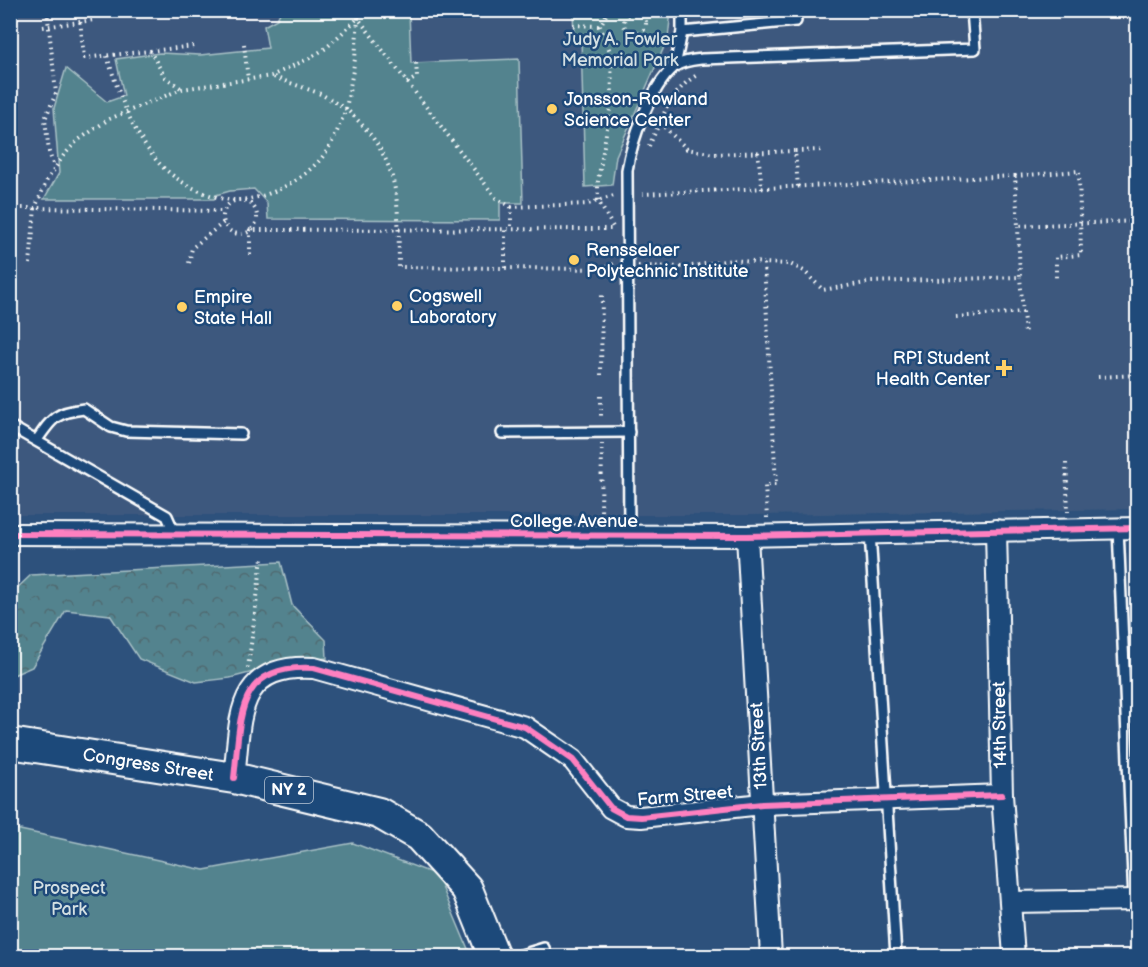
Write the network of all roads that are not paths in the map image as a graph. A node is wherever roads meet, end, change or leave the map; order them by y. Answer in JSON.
{"nodes":[{"id":1,"x":682,"y":10,"type":"edge"},
{"id":2,"x":972,"y":10,"type":"edge"},
{"id":3,"x":796,"y":21,"type":"dead end"},
{"id":4,"x":682,"y":32,"type":"junction"},
{"id":5,"x":675,"y":66,"type":"junction"},
{"id":6,"x":10,"y":426,"type":"edge"},
{"id":7,"x":628,"y":432,"type":"junction"},
{"id":8,"x":502,"y":433,"type":"dead end"},
{"id":9,"x":241,"y":434,"type":"dead end"},
{"id":10,"x":37,"y":440,"type":"junction"},
{"id":11,"x":1128,"y":528,"type":"edge"},
{"id":12,"x":996,"y":530,"type":"junction"},
{"id":13,"x":870,"y":532,"type":"junction"},
{"id":14,"x":10,"y":534,"type":"edge"},
{"id":15,"x":175,"y":534,"type":"junction"},
{"id":16,"x":629,"y":536,"type":"junction"},
{"id":17,"x":747,"y":536,"type":"junction"},
{"id":18,"x":10,"y":743,"type":"edge"},
{"id":19,"x":234,"y":778,"type":"junction"},
{"id":20,"x":1002,"y":795,"type":"junction"},
{"id":21,"x":888,"y":799,"type":"junction"},
{"id":22,"x":762,"y":804,"type":"junction"},
{"id":23,"x":1136,"y":900,"type":"edge"},
{"id":24,"x":1011,"y":902,"type":"junction"},
{"id":25,"x":494,"y":957,"type":"edge"},
{"id":26,"x":518,"y":957,"type":"edge"},
{"id":27,"x":547,"y":957,"type":"edge"},
{"id":28,"x":771,"y":957,"type":"edge"},
{"id":29,"x":896,"y":957,"type":"edge"},
{"id":30,"x":1014,"y":957,"type":"edge"}],
"edges":[{"from":1,"to":4,"type":"lane"},
{"from":2,"to":5,"type":"lane"},
{"from":3,"to":4,"type":"lane"},
{"from":4,"to":5,"type":"lane"},
{"from":5,"to":7,"type":"lane"},
{"from":6,"to":10,"type":"lane"},
{"from":7,"to":8,"type":"lane"},
{"from":7,"to":16,"type":"lane"},
{"from":9,"to":10,"type":"lane"},
{"from":10,"to":15,"type":"lane"},
{"from":11,"to":12,"type":"street","name":"College Avenue"},
{"from":11,"to":23,"type":"lane"},
{"from":12,"to":13,"type":"street","name":"College Avenue"},
{"from":12,"to":20,"type":"street","name":"14th Street"},
{"from":13,"to":17,"type":"street","name":"College Avenue"},
{"from":13,"to":21,"type":"lane"},
{"from":14,"to":15,"type":"street","name":"College Avenue"},
{"from":15,"to":16,"type":"street","name":"College Avenue"},
{"from":16,"to":17,"type":"street","name":"College Avenue"},
{"from":17,"to":22,"type":"street","name":"13th Street"},
{"from":18,"to":19,"type":"main road","name":"Congress Street","number":"NY 2"},
{"from":19,"to":22,"type":"street","name":"Farm Street"},
{"from":19,"to":25,"type":"main road","name":"Congress Street","number":"NY 2"},
{"from":20,"to":21,"type":"street","name":"Farm Street"},
{"from":20,"to":24,"type":"street","name":"14th Street"},
{"from":21,"to":22,"type":"street","name":"Farm Street"},
{"from":21,"to":29,"type":"lane"},
{"from":22,"to":28,"type":"street","name":"13th Street"},
{"from":23,"to":24,"type":"street"},
{"from":24,"to":30,"type":"street","name":"14th Street"},
{"from":26,"to":27,"type":"lane"}]}
